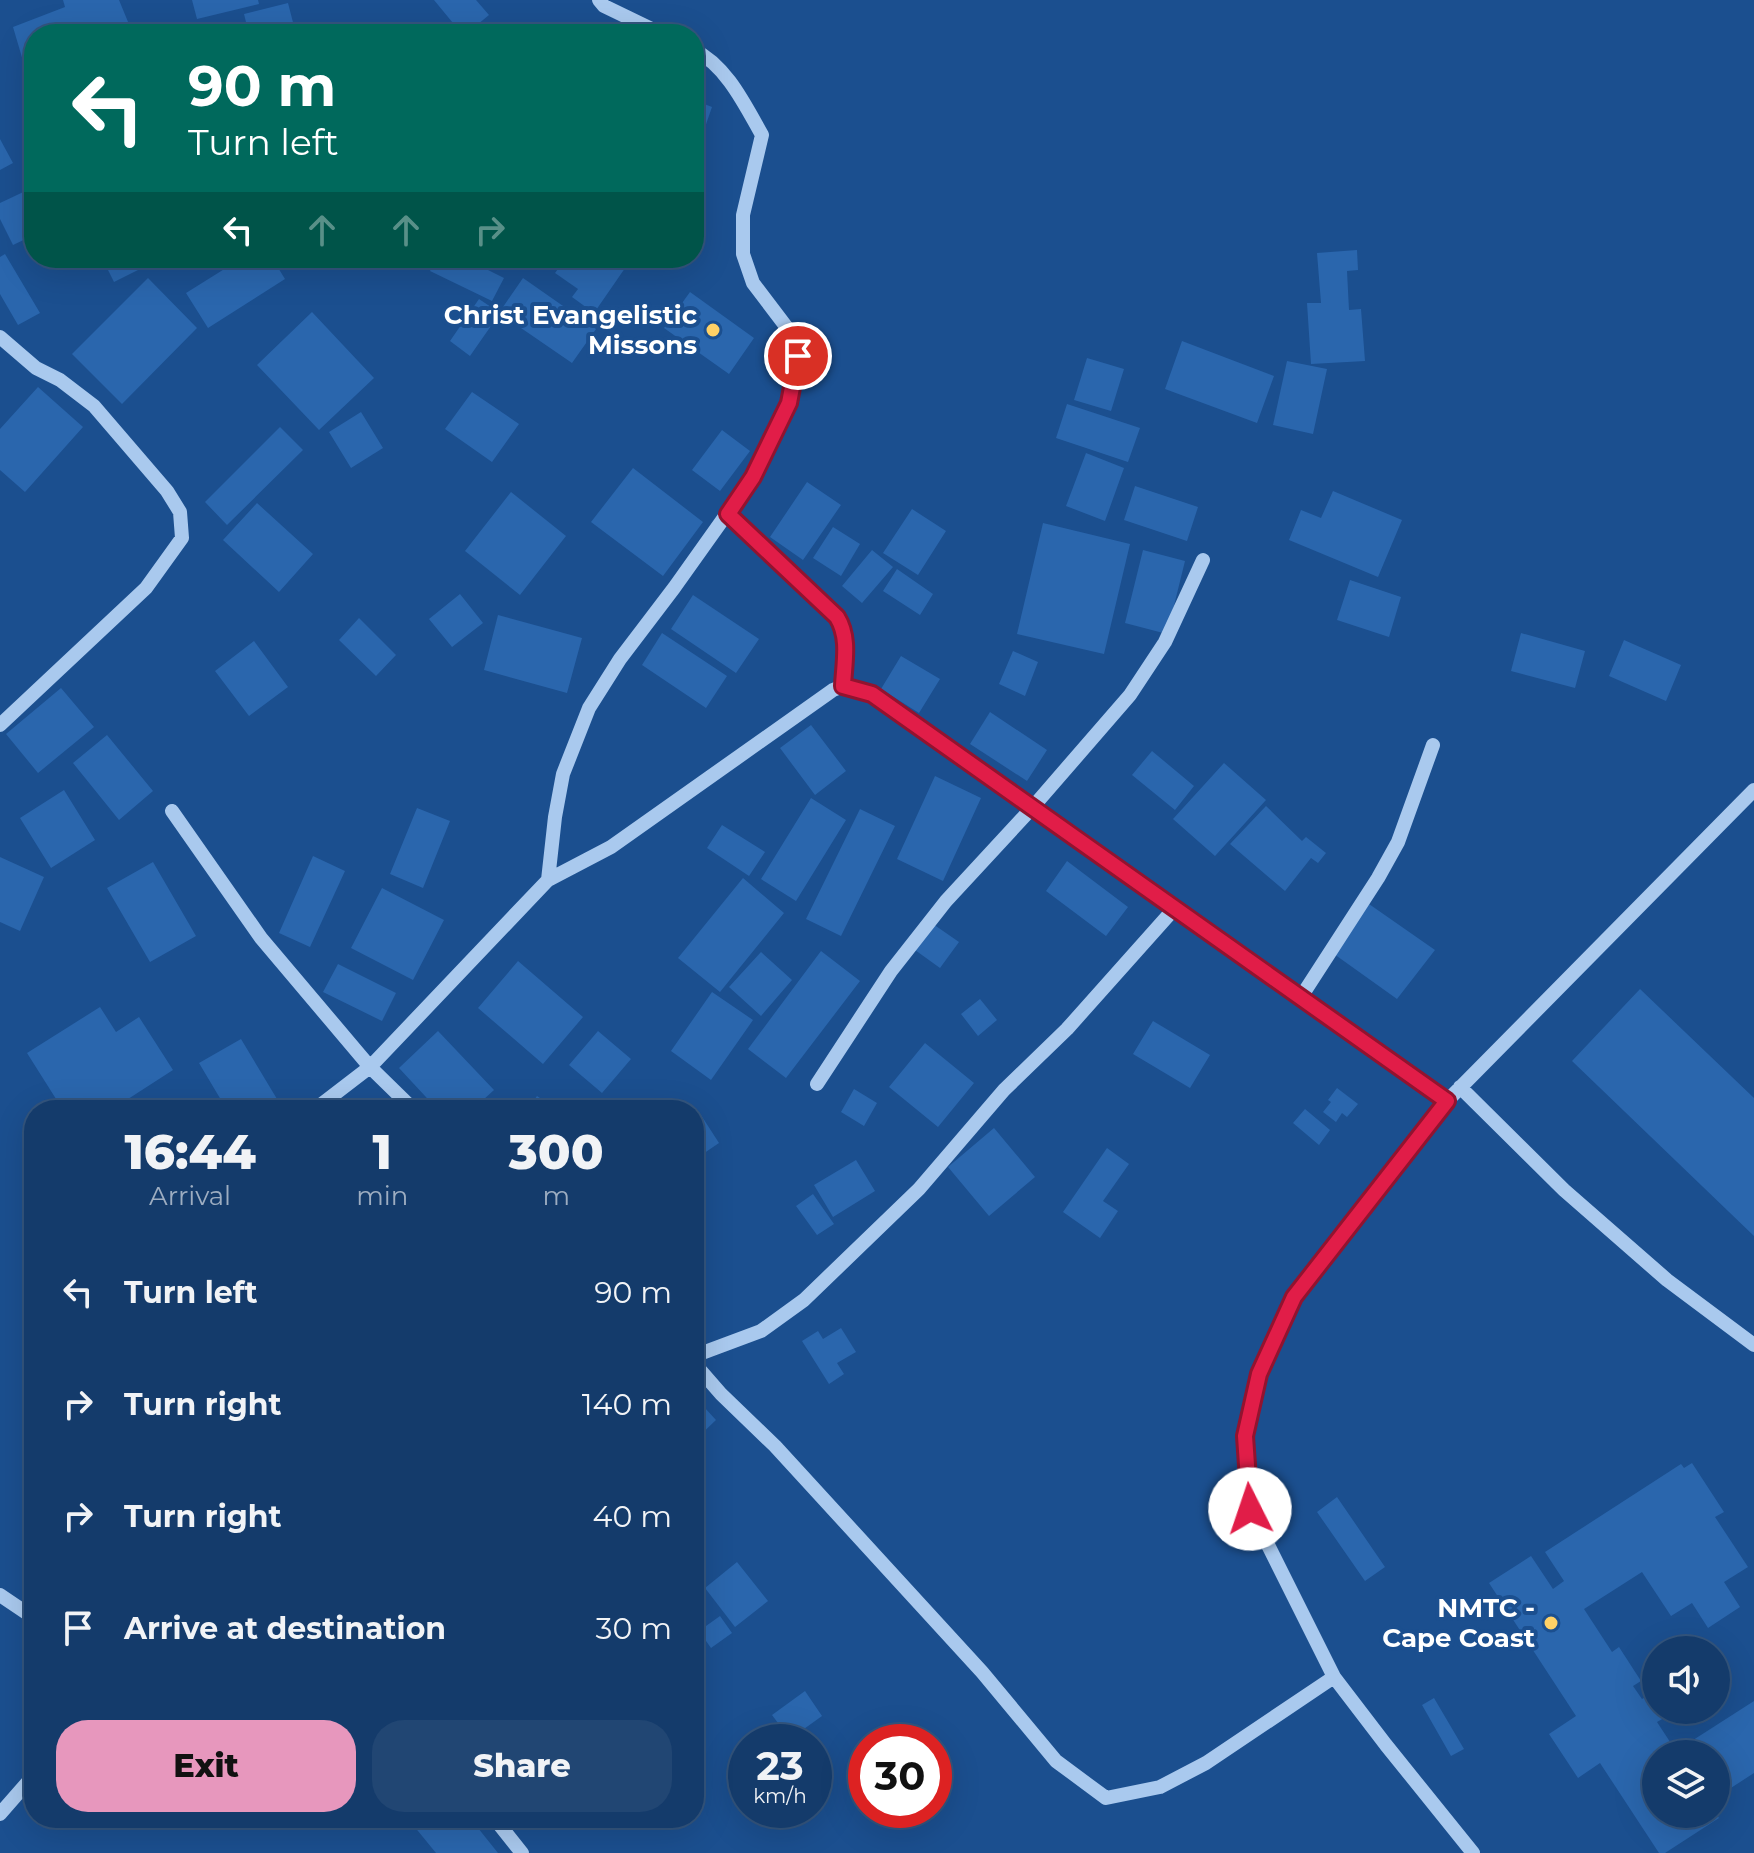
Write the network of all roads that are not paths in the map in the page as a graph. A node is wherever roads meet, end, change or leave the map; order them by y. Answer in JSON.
{"nodes":[{"id":1,"x":599,"y":0,"type":"edge"},
{"id":2,"x":641,"y":24,"type":"edge"},
{"id":3,"x":704,"y":55,"type":"edge"},
{"id":4,"x":0,"y":337,"type":"edge"},
{"id":5,"x":728,"y":514,"type":"junction"},
{"id":6,"x":1203,"y":560,"type":"dead end"},
{"id":7,"x":843,"y":686,"type":"junction"},
{"id":8,"x":0,"y":725,"type":"edge"},
{"id":9,"x":1433,"y":745,"type":"dead end"},
{"id":10,"x":1754,"y":790,"type":"edge"},
{"id":11,"x":1032,"y":808,"type":"junction"},
{"id":12,"x":172,"y":811,"type":"dead end"},
{"id":13,"x":548,"y":880,"type":"junction"},
{"id":14,"x":1174,"y":909,"type":"junction"},
{"id":15,"x":1301,"y":997,"type":"junction"},
{"id":16,"x":370,"y":1067,"type":"junction"},
{"id":17,"x":817,"y":1084,"type":"dead end"},
{"id":18,"x":1460,"y":1087,"type":"junction"},
{"id":19,"x":327,"y":1100,"type":"edge"},
{"id":20,"x":404,"y":1100,"type":"edge"},
{"id":21,"x":1447,"y":1101,"type":"junction"},
{"id":22,"x":1754,"y":1345,"type":"edge"},
{"id":23,"x":704,"y":1352,"type":"edge"},
{"id":24,"x":704,"y":1374,"type":"edge"},
{"id":25,"x":0,"y":1595,"type":"edge"},
{"id":26,"x":24,"y":1611,"type":"edge"},
{"id":27,"x":1334,"y":1677,"type":"junction"},
{"id":28,"x":24,"y":1786,"type":"edge"},
{"id":29,"x":0,"y":1814,"type":"edge"},
{"id":30,"x":502,"y":1828,"type":"edge"},
{"id":31,"x":522,"y":1853,"type":"edge"},
{"id":32,"x":1473,"y":1853,"type":"edge"}],
"edges":[{"from":1,"to":2,"type":"street"},
{"from":3,"to":5,"type":"street"},
{"from":4,"to":8,"type":"street"},
{"from":5,"to":7,"type":"street"},
{"from":5,"to":13,"type":"street"},
{"from":6,"to":11,"type":"street"},
{"from":7,"to":11,"type":"street"},
{"from":7,"to":13,"type":"street"},
{"from":9,"to":15,"type":"street"},
{"from":10,"to":18,"type":"street"},
{"from":11,"to":14,"type":"street"},
{"from":11,"to":17,"type":"street"},
{"from":12,"to":16,"type":"street"},
{"from":13,"to":16,"type":"street"},
{"from":14,"to":15,"type":"street"},
{"from":14,"to":23,"type":"street"},
{"from":15,"to":21,"type":"street"},
{"from":16,"to":19,"type":"street"},
{"from":16,"to":20,"type":"street"},
{"from":18,"to":21,"type":"street"},
{"from":18,"to":22,"type":"street"},
{"from":21,"to":27,"type":"street"},
{"from":24,"to":27,"type":"street"},
{"from":25,"to":26,"type":"street"},
{"from":27,"to":32,"type":"street"},
{"from":28,"to":29,"type":"street"},
{"from":30,"to":31,"type":"street"}]}
